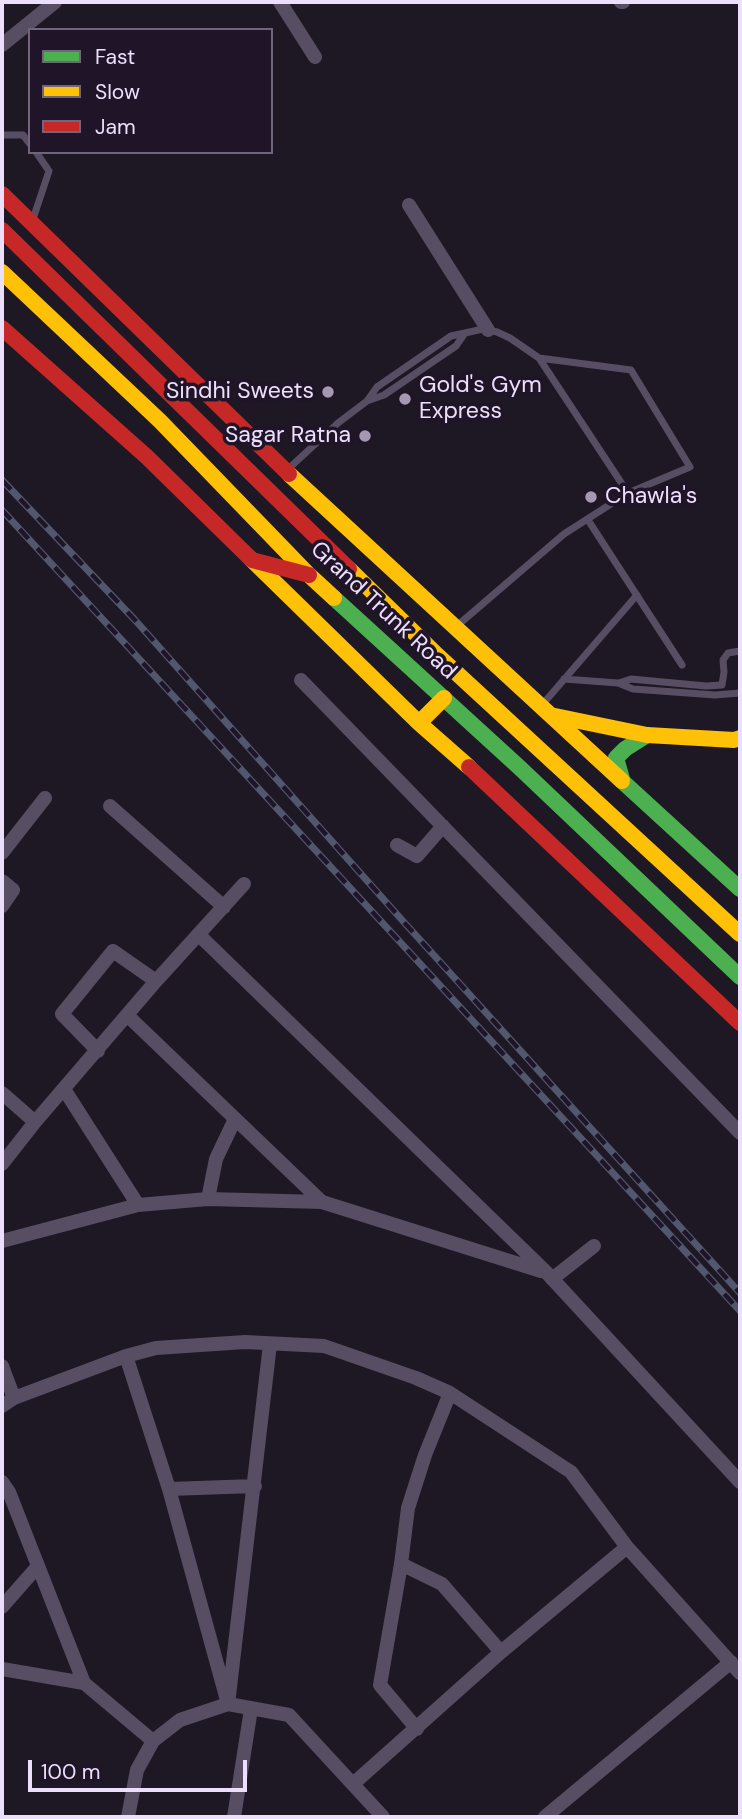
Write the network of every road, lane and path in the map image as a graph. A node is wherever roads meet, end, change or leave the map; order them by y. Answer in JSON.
{"nodes":[{"id":1,"x":55,"y":2,"type":"edge"},
{"id":2,"x":280,"y":2,"type":"edge"},
{"id":3,"x":2,"y":46,"type":"edge"},
{"id":4,"x":315,"y":57,"type":"dead end"},
{"id":5,"x":2,"y":135,"type":"edge"},
{"id":6,"x":28,"y":141,"type":"edge"},
{"id":7,"x":37,"y":154,"type":"edge"},
{"id":8,"x":2,"y":194,"type":"edge"},
{"id":9,"x":409,"y":205,"type":"dead end"},
{"id":10,"x":32,"y":223,"type":"junction"},
{"id":11,"x":2,"y":230,"type":"edge"},
{"id":12,"x":2,"y":272,"type":"edge"},
{"id":13,"x":2,"y":328,"type":"edge"},
{"id":14,"x":488,"y":330,"type":"junction"},
{"id":15,"x":539,"y":358,"type":"junction"},
{"id":16,"x":280,"y":467,"type":"junction"},
{"id":17,"x":628,"y":493,"type":"junction"},
{"id":18,"x":588,"y":520,"type":"junction"},
{"id":19,"x":252,"y":560,"type":"junction"},
{"id":20,"x":309,"y":575,"type":"junction"},
{"id":21,"x":637,"y":595,"type":"junction"},
{"id":22,"x":455,"y":628,"type":"junction"},
{"id":23,"x":740,"y":651,"type":"edge"},
{"id":24,"x":682,"y":665,"type":"dead end"},
{"id":25,"x":564,"y":679,"type":"junction"},
{"id":26,"x":301,"y":680,"type":"dead end"},
{"id":27,"x":618,"y":683,"type":"junction"},
{"id":28,"x":740,"y":693,"type":"edge"},
{"id":29,"x":444,"y":698,"type":"junction"},
{"id":30,"x":547,"y":711,"type":"junction"},
{"id":31,"x":419,"y":723,"type":"junction"},
{"id":32,"x":647,"y":735,"type":"junction"},
{"id":33,"x":740,"y":738,"type":"edge"},
{"id":34,"x":622,"y":779,"type":"junction"},
{"id":35,"x":45,"y":798,"type":"dead end"},
{"id":36,"x":110,"y":806,"type":"dead end"},
{"id":37,"x":443,"y":826,"type":"junction"},
{"id":38,"x":397,"y":845,"type":"dead end"},
{"id":39,"x":2,"y":853,"type":"edge"},
{"id":40,"x":2,"y":881,"type":"edge"},
{"id":41,"x":244,"y":884,"type":"dead end"},
{"id":42,"x":740,"y":888,"type":"edge"},
{"id":43,"x":2,"y":906,"type":"edge"},
{"id":44,"x":224,"y":907,"type":"junction"},
{"id":45,"x":740,"y":934,"type":"edge"},
{"id":46,"x":199,"y":935,"type":"junction"},
{"id":47,"x":740,"y":977,"type":"edge"},
{"id":48,"x":156,"y":981,"type":"junction"},
{"id":49,"x":128,"y":1016,"type":"junction"},
{"id":50,"x":740,"y":1023,"type":"edge"},
{"id":51,"x":98,"y":1051,"type":"junction"},
{"id":52,"x":64,"y":1088,"type":"junction"},
{"id":53,"x":2,"y":1093,"type":"edge"},
{"id":54,"x":235,"y":1119,"type":"junction"},
{"id":55,"x":35,"y":1122,"type":"junction"},
{"id":56,"x":740,"y":1133,"type":"edge"},
{"id":57,"x":2,"y":1164,"type":"edge"},
{"id":58,"x":208,"y":1199,"type":"junction"},
{"id":59,"x":322,"y":1202,"type":"junction"},
{"id":60,"x":138,"y":1205,"type":"junction"},
{"id":61,"x":2,"y":1241,"type":"edge"},
{"id":62,"x":594,"y":1246,"type":"dead end"},
{"id":63,"x":549,"y":1276,"type":"junction"},
{"id":64,"x":270,"y":1343,"type":"junction"},
{"id":65,"x":126,"y":1356,"type":"junction"},
{"id":66,"x":2,"y":1366,"type":"edge"},
{"id":67,"x":450,"y":1393,"type":"junction"},
{"id":68,"x":8,"y":1402,"type":"edge"},
{"id":69,"x":2,"y":1482,"type":"edge"},
{"id":70,"x":740,"y":1482,"type":"edge"},
{"id":71,"x":255,"y":1486,"type":"junction"},
{"id":72,"x":169,"y":1489,"type":"junction"},
{"id":73,"x":627,"y":1547,"type":"junction"},
{"id":74,"x":401,"y":1564,"type":"junction"},
{"id":75,"x":38,"y":1566,"type":"junction"},
{"id":76,"x":2,"y":1607,"type":"edge"},
{"id":77,"x":501,"y":1652,"type":"junction"},
{"id":78,"x":735,"y":1667,"type":"edge"},
{"id":79,"x":2,"y":1669,"type":"edge"},
{"id":80,"x":84,"y":1683,"type":"junction"},
{"id":81,"x":228,"y":1704,"type":"junction"},
{"id":82,"x":251,"y":1709,"type":"junction"},
{"id":83,"x":417,"y":1729,"type":"junction"},
{"id":84,"x":153,"y":1741,"type":"junction"},
{"id":85,"x":353,"y":1784,"type":"junction"},
{"id":86,"x":128,"y":1817,"type":"edge"},
{"id":87,"x":234,"y":1817,"type":"edge"},
{"id":88,"x":383,"y":1817,"type":"edge"},
{"id":89,"x":545,"y":1817,"type":"edge"}],
"edges":[{"from":1,"to":3,"type":"street"},
{"from":2,"to":4,"type":"street"},
{"from":5,"to":6,"type":"lane"},
{"from":7,"to":10,"type":"lane"},
{"from":8,"to":10,"type":"main road"},
{"from":9,"to":14,"type":"street"},
{"from":10,"to":16,"type":"main road"},
{"from":11,"to":45,"type":"main road","name":"Grand Trunk Road"},
{"from":12,"to":20,"type":"main road","name":"Grand Trunk Road"},
{"from":13,"to":19,"type":"main road"},
{"from":14,"to":15,"type":"lane"},
{"from":14,"to":16,"type":"lane"},
{"from":15,"to":17,"type":"lane"},
{"from":15,"to":17,"type":"lane"},
{"from":16,"to":22,"type":"main road"},
{"from":17,"to":18,"type":"lane"},
{"from":18,"to":21,"type":"lane"},
{"from":18,"to":22,"type":"lane"},
{"from":19,"to":20,"type":"main road"},
{"from":19,"to":31,"type":"main road"},
{"from":20,"to":29,"type":"main road","name":"Grand Trunk Road"},
{"from":21,"to":24,"type":"lane"},
{"from":21,"to":25,"type":"lane"},
{"from":22,"to":30,"type":"main road"},
{"from":23,"to":27,"type":"lane"},
{"from":25,"to":27,"type":"lane"},
{"from":25,"to":30,"type":"lane"},
{"from":26,"to":37,"type":"street"},
{"from":27,"to":28,"type":"lane"},
{"from":29,"to":31,"type":"main road"},
{"from":29,"to":47,"type":"main road","name":"Grand Trunk Road"},
{"from":30,"to":32,"type":"main road"},
{"from":30,"to":34,"type":"main road"},
{"from":31,"to":50,"type":"main road"},
{"from":32,"to":33,"type":"main road"},
{"from":32,"to":34,"type":"main road"},
{"from":34,"to":42,"type":"main road"},
{"from":35,"to":39,"type":"street"},
{"from":36,"to":44,"type":"street"},
{"from":37,"to":38,"type":"street"},
{"from":37,"to":56,"type":"street"},
{"from":40,"to":43,"type":"street"},
{"from":41,"to":44,"type":"street"},
{"from":44,"to":46,"type":"street"},
{"from":46,"to":48,"type":"street"},
{"from":46,"to":63,"type":"street"},
{"from":48,"to":49,"type":"street"},
{"from":48,"to":51,"type":"street"},
{"from":49,"to":51,"type":"street"},
{"from":49,"to":54,"type":"street"},
{"from":51,"to":52,"type":"street"},
{"from":52,"to":55,"type":"street"},
{"from":52,"to":60,"type":"street"},
{"from":53,"to":55,"type":"street"},
{"from":54,"to":58,"type":"street"},
{"from":54,"to":59,"type":"street"},
{"from":55,"to":57,"type":"street"},
{"from":58,"to":59,"type":"street"},
{"from":58,"to":60,"type":"street"},
{"from":59,"to":63,"type":"street"},
{"from":60,"to":61,"type":"street"},
{"from":62,"to":63,"type":"street"},
{"from":63,"to":70,"type":"street"},
{"from":64,"to":65,"type":"street"},
{"from":64,"to":67,"type":"street"},
{"from":64,"to":71,"type":"street"},
{"from":65,"to":68,"type":"street"},
{"from":65,"to":72,"type":"street"},
{"from":66,"to":68,"type":"street"},
{"from":67,"to":73,"type":"street"},
{"from":67,"to":74,"type":"street"},
{"from":69,"to":75,"type":"street"},
{"from":71,"to":72,"type":"street"},
{"from":71,"to":81,"type":"street"},
{"from":72,"to":81,"type":"street"},
{"from":73,"to":77,"type":"street"},
{"from":73,"to":78,"type":"street"},
{"from":74,"to":77,"type":"street"},
{"from":74,"to":83,"type":"street"},
{"from":75,"to":76,"type":"street"},
{"from":75,"to":80,"type":"street"},
{"from":77,"to":83,"type":"street"},
{"from":78,"to":89,"type":"street"},
{"from":79,"to":80,"type":"street"},
{"from":80,"to":84,"type":"street"},
{"from":81,"to":82,"type":"street"},
{"from":81,"to":84,"type":"street"},
{"from":82,"to":85,"type":"street"},
{"from":82,"to":87,"type":"street"},
{"from":83,"to":85,"type":"street"},
{"from":84,"to":86,"type":"street"},
{"from":85,"to":88,"type":"street"}]}
